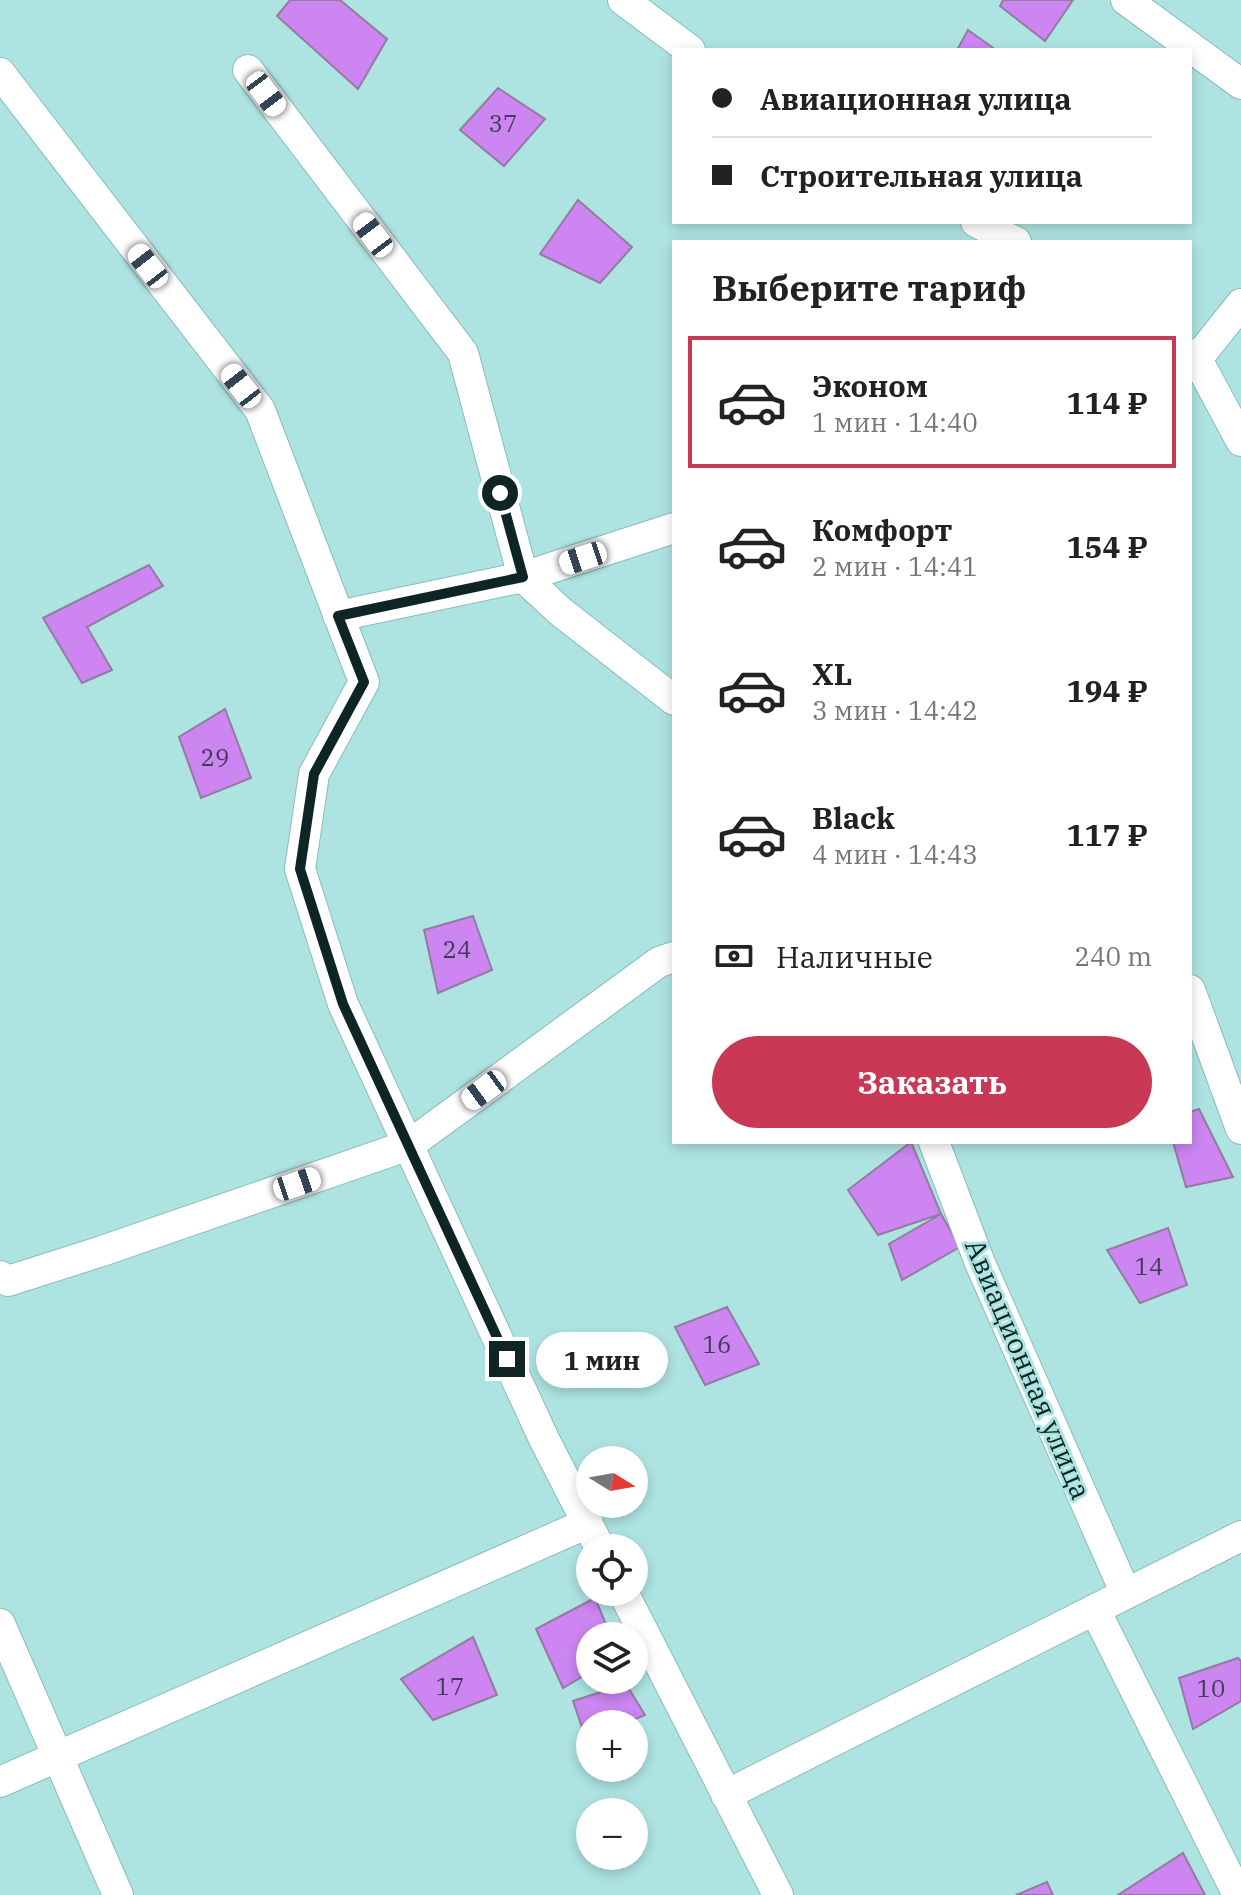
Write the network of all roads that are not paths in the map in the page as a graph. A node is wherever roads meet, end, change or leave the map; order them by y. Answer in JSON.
{"nodes":[{"id":1,"x":623,"y":0,"type":"edge"},
{"id":2,"x":1126,"y":0,"type":"edge"},
{"id":3,"x":687,"y":48,"type":"edge"},
{"id":4,"x":1192,"y":48,"type":"edge"},
{"id":5,"x":1192,"y":48,"type":"edge"},
{"id":6,"x":248,"y":70,"type":"dead end"},
{"id":7,"x":0,"y":73,"type":"edge"},
{"id":8,"x":1241,"y":84,"type":"edge"},
{"id":9,"x":980,"y":224,"type":"edge"},
{"id":10,"x":1012,"y":240,"type":"edge"},
{"id":11,"x":1241,"y":304,"type":"edge"},
{"id":12,"x":1194,"y":357,"type":"edge"},
{"id":13,"x":1241,"y":441,"type":"edge"},
{"id":14,"x":672,"y":529,"type":"edge"},
{"id":15,"x":523,"y":577,"type":"junction"},
{"id":16,"x":338,"y":616,"type":"junction"},
{"id":17,"x":672,"y":698,"type":"edge"},
{"id":18,"x":672,"y":958,"type":"edge"},
{"id":19,"x":1192,"y":995,"type":"edge"},
{"id":20,"x":1241,"y":1129,"type":"edge"},
{"id":21,"x":935,"y":1144,"type":"edge"},
{"id":22,"x":409,"y":1145,"type":"junction"},
{"id":23,"x":0,"y":1276,"type":"edge"},
{"id":24,"x":593,"y":1534,"type":"edge"},
{"id":25,"x":1241,"y":1536,"type":"edge"},
{"id":26,"x":576,"y":1543,"type":"edge"},
{"id":27,"x":1126,"y":1594,"type":"junction"},
{"id":28,"x":630,"y":1606,"type":"edge"},
{"id":29,"x":1095,"y":1610,"type":"junction"},
{"id":30,"x":0,"y":1624,"type":"edge"},
{"id":31,"x":58,"y":1756,"type":"junction"},
{"id":32,"x":0,"y":1782,"type":"edge"},
{"id":33,"x":726,"y":1795,"type":"junction"},
{"id":34,"x":118,"y":1895,"type":"edge"},
{"id":35,"x":778,"y":1895,"type":"edge"},
{"id":36,"x":1238,"y":1895,"type":"edge"}],
"edges":[{"from":1,"to":3,"type":"street"},
{"from":2,"to":4,"type":"street"},
{"from":5,"to":8,"type":"street"},
{"from":6,"to":15,"type":"street"},
{"from":7,"to":16,"type":"street"},
{"from":9,"to":10,"type":"street"},
{"from":11,"to":12,"type":"street"},
{"from":12,"to":13,"type":"street"},
{"from":14,"to":15,"type":"street"},
{"from":15,"to":16,"type":"street"},
{"from":15,"to":17,"type":"street"},
{"from":16,"to":22,"type":"street"},
{"from":18,"to":22,"type":"street"},
{"from":19,"to":20,"type":"street"},
{"from":21,"to":27,"type":"street","name":"Авиационная улица"},
{"from":22,"to":23,"type":"street"},
{"from":22,"to":24,"type":"street"},
{"from":25,"to":27,"type":"street"},
{"from":26,"to":31,"type":"street"},
{"from":27,"to":29,"type":"street"},
{"from":28,"to":33,"type":"street"},
{"from":29,"to":33,"type":"street"},
{"from":29,"to":36,"type":"street"},
{"from":30,"to":31,"type":"street"},
{"from":31,"to":32,"type":"street"},
{"from":31,"to":34,"type":"street"},
{"from":33,"to":35,"type":"street"}]}
